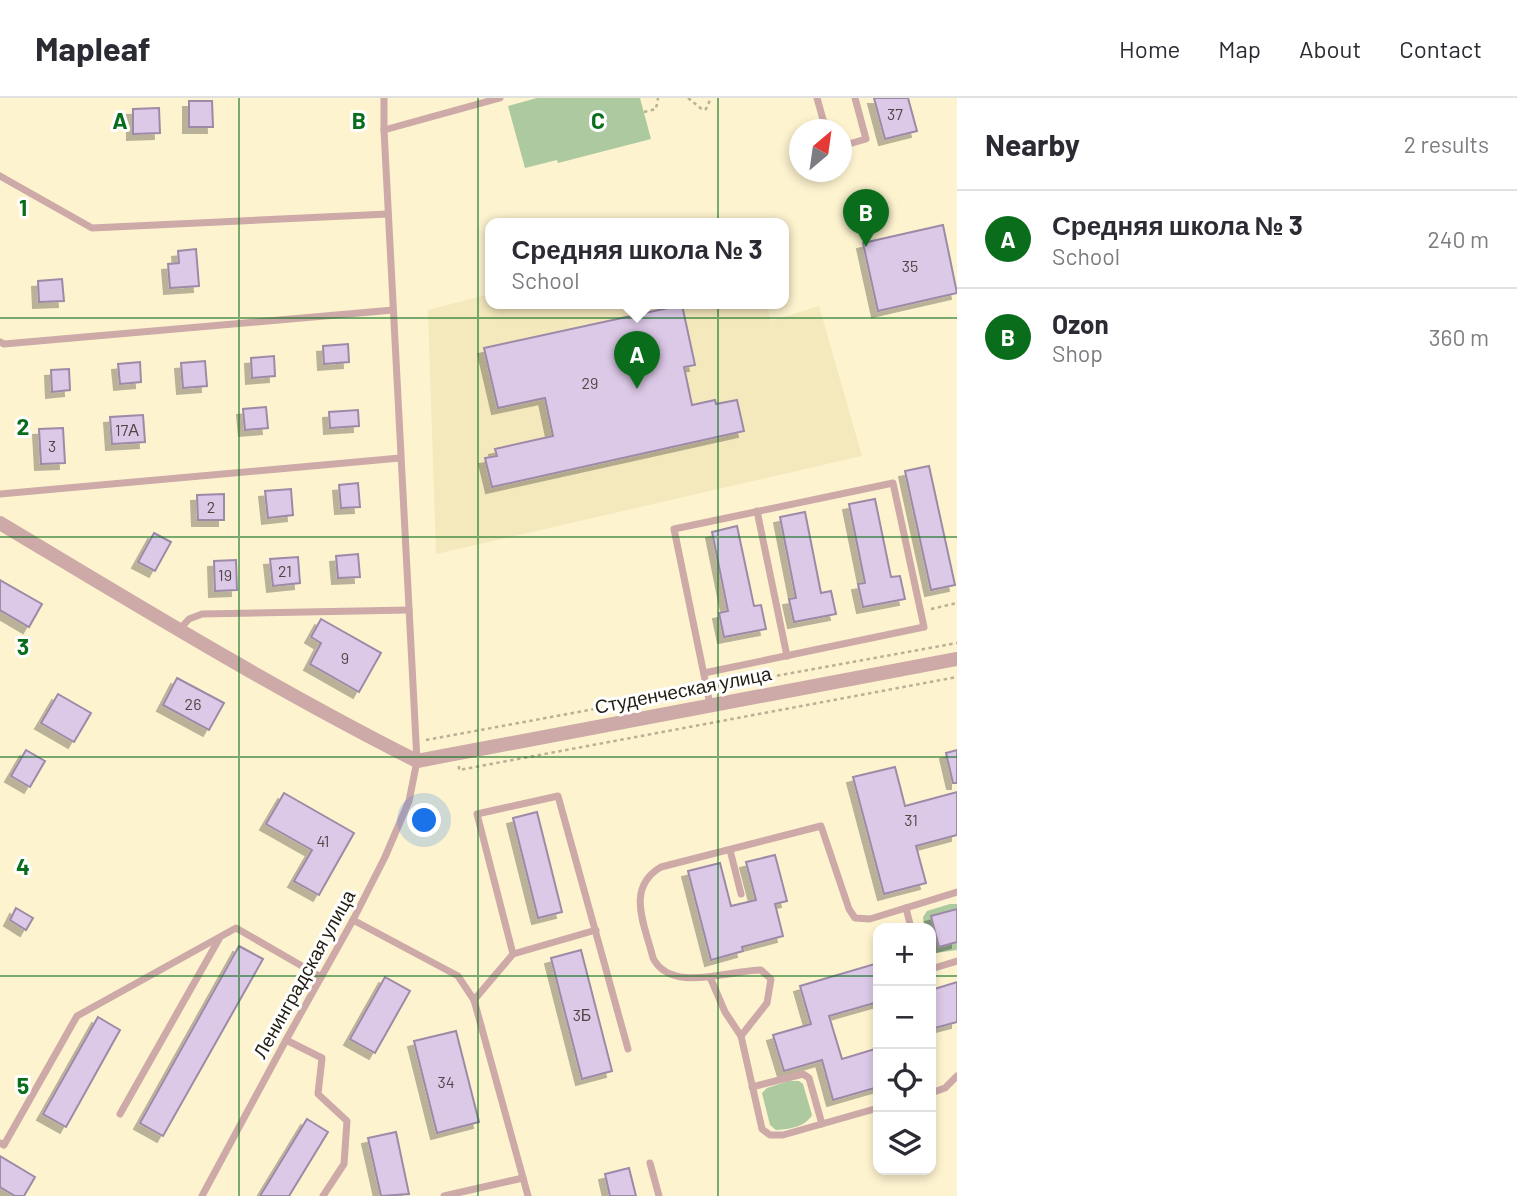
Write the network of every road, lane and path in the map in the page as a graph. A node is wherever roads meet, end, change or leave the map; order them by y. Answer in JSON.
{"nodes":[{"id":1,"x":384,"y":98,"type":"edge"},
{"id":2,"x":499,"y":98,"type":"edge"},
{"id":3,"x":658,"y":98,"type":"edge"},
{"id":4,"x":688,"y":98,"type":"edge"},
{"id":5,"x":711,"y":98,"type":"edge"},
{"id":6,"x":817,"y":98,"type":"edge"},
{"id":7,"x":855,"y":98,"type":"edge"},
{"id":8,"x":644,"y":112,"type":"dead end"},
{"id":9,"x":823,"y":119,"type":"edge"},
{"id":10,"x":383,"y":130,"type":"junction"},
{"id":11,"x":852,"y":143,"type":"edge"},
{"id":12,"x":0,"y":176,"type":"edge"},
{"id":13,"x":388,"y":214,"type":"junction"},
{"id":14,"x":393,"y":310,"type":"junction"},
{"id":15,"x":0,"y":342,"type":"edge"},
{"id":16,"x":400,"y":458,"type":"junction"},
{"id":17,"x":0,"y":494,"type":"edge"},
{"id":18,"x":757,"y":511,"type":"junction"},
{"id":19,"x":0,"y":523,"type":"edge"},
{"id":20,"x":957,"y":603,"type":"edge"},
{"id":21,"x":409,"y":610,"type":"junction"},
{"id":22,"x":921,"y":611,"type":"junction"},
{"id":23,"x":179,"y":629,"type":"junction"},
{"id":24,"x":957,"y":643,"type":"edge"},
{"id":25,"x":787,"y":656,"type":"junction"},
{"id":26,"x":957,"y":659,"type":"edge"},
{"id":27,"x":704,"y":673,"type":"junction"},
{"id":28,"x":957,"y":677,"type":"edge"},
{"id":29,"x":708,"y":688,"type":"junction"},
{"id":30,"x":710,"y":704,"type":"junction"},
{"id":31,"x":454,"y":735,"type":"junction"},
{"id":32,"x":416,"y":742,"type":"junction"},
{"id":33,"x":457,"y":753,"type":"junction"},
{"id":34,"x":417,"y":761,"type":"junction"},
{"id":35,"x":730,"y":850,"type":"junction"},
{"id":36,"x":957,"y":892,"type":"edge"},
{"id":37,"x":741,"y":894,"type":"dead end"},
{"id":38,"x":906,"y":908,"type":"junction"},
{"id":39,"x":353,"y":920,"type":"junction"},
{"id":40,"x":910,"y":923,"type":"edge"},
{"id":41,"x":596,"y":930,"type":"junction"},
{"id":42,"x":219,"y":938,"type":"junction"},
{"id":43,"x":513,"y":954,"type":"junction"},
{"id":44,"x":957,"y":961,"type":"edge"},
{"id":45,"x":936,"y":967,"type":"edge"},
{"id":46,"x":321,"y":977,"type":"junction"},
{"id":47,"x":710,"y":977,"type":"junction"},
{"id":48,"x":474,"y":1000,"type":"junction"},
{"id":49,"x":741,"y":1036,"type":"junction"},
{"id":50,"x":286,"y":1040,"type":"junction"},
{"id":51,"x":628,"y":1049,"type":"dead end"},
{"id":52,"x":957,"y":1076,"type":"edge"},
{"id":53,"x":752,"y":1087,"type":"junction"},
{"id":54,"x":936,"y":1091,"type":"edge"},
{"id":55,"x":873,"y":1109,"type":"edge"},
{"id":56,"x":120,"y":1114,"type":"dead end"},
{"id":57,"x":822,"y":1124,"type":"junction"},
{"id":58,"x":0,"y":1143,"type":"edge"},
{"id":59,"x":650,"y":1163,"type":"dead end"},
{"id":60,"x":523,"y":1178,"type":"junction"},
{"id":61,"x":202,"y":1196,"type":"edge"},
{"id":62,"x":323,"y":1196,"type":"edge"},
{"id":63,"x":444,"y":1196,"type":"edge"},
{"id":64,"x":528,"y":1196,"type":"edge"},
{"id":65,"x":659,"y":1196,"type":"edge"}],
"edges":[{"from":1,"to":10,"type":"lane","name":"Ленинградская улица"},
{"from":2,"to":10,"type":"lane"},
{"from":3,"to":8,"type":"path"},
{"from":4,"to":5,"type":"path"},
{"from":6,"to":9,"type":"lane"},
{"from":7,"to":11,"type":"lane"},
{"from":10,"to":13,"type":"lane","name":"Ленинградская улица"},
{"from":12,"to":13,"type":"lane"},
{"from":13,"to":14,"type":"lane","name":"Ленинградская улица"},
{"from":14,"to":15,"type":"lane"},
{"from":14,"to":16,"type":"lane","name":"Ленинградская улица"},
{"from":16,"to":17,"type":"lane"},
{"from":16,"to":21,"type":"lane","name":"Ленинградская улица"},
{"from":18,"to":22,"type":"lane"},
{"from":18,"to":25,"type":"lane"},
{"from":18,"to":27,"type":"lane"},
{"from":19,"to":23,"type":"street"},
{"from":20,"to":22,"type":"path"},
{"from":21,"to":23,"type":"lane"},
{"from":21,"to":32,"type":"lane","name":"Ленинградская улица"},
{"from":22,"to":25,"type":"lane"},
{"from":23,"to":34,"type":"street"},
{"from":24,"to":29,"type":"path"},
{"from":25,"to":27,"type":"lane"},
{"from":26,"to":30,"type":"street","name":"Студенческая улица"},
{"from":27,"to":29,"type":"lane"},
{"from":28,"to":33,"type":"path"},
{"from":29,"to":30,"type":"lane"},
{"from":29,"to":31,"type":"path"},
{"from":30,"to":33,"type":"street","name":"Студенческая улица"},
{"from":31,"to":32,"type":"path"},
{"from":31,"to":33,"type":"path"},
{"from":32,"to":34,"type":"lane","name":"Ленинградская улица"},
{"from":33,"to":34,"type":"street","name":"Студенческая улица"},
{"from":34,"to":39,"type":"lane","name":"Ленинградская улица"},
{"from":35,"to":37,"type":"lane"},
{"from":35,"to":38,"type":"lane"},
{"from":35,"to":47,"type":"lane"},
{"from":36,"to":38,"type":"lane"},
{"from":38,"to":40,"type":"lane"},
{"from":39,"to":46,"type":"lane","name":"Ленинградская улица"},
{"from":39,"to":48,"type":"lane"},
{"from":41,"to":43,"type":"lane"},
{"from":41,"to":43,"type":"lane"},
{"from":41,"to":51,"type":"lane"},
{"from":42,"to":46,"type":"lane"},
{"from":42,"to":56,"type":"lane"},
{"from":42,"to":58,"type":"lane"},
{"from":43,"to":48,"type":"lane"},
{"from":44,"to":45,"type":"lane"},
{"from":46,"to":50,"type":"lane","name":"Ленинградская улица"},
{"from":47,"to":49,"type":"lane"},
{"from":47,"to":49,"type":"lane"},
{"from":48,"to":60,"type":"lane"},
{"from":49,"to":53,"type":"lane"},
{"from":50,"to":61,"type":"lane","name":"Ленинградская улица"},
{"from":50,"to":62,"type":"lane"},
{"from":52,"to":54,"type":"lane"},
{"from":53,"to":57,"type":"lane"},
{"from":53,"to":57,"type":"lane"},
{"from":55,"to":57,"type":"lane"},
{"from":59,"to":65,"type":"lane"},
{"from":60,"to":63,"type":"lane"},
{"from":60,"to":64,"type":"lane"}]}
